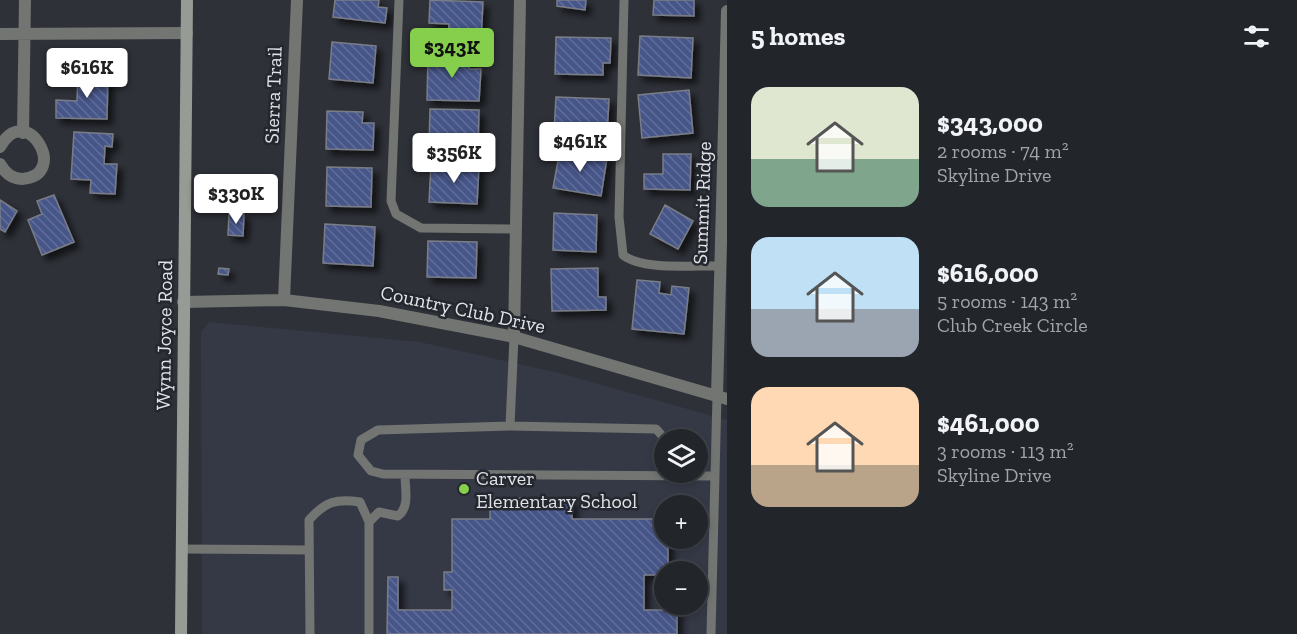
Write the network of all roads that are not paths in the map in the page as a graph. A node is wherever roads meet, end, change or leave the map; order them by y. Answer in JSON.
{"nodes":[{"id":1,"x":25,"y":0,"type":"edge"},
{"id":2,"x":187,"y":0,"type":"edge"},
{"id":3,"x":297,"y":0,"type":"edge"},
{"id":4,"x":399,"y":0,"type":"edge"},
{"id":5,"x":520,"y":0,"type":"edge"},
{"id":6,"x":624,"y":0,"type":"edge"},
{"id":7,"x":727,"y":11,"type":"edge"},
{"id":8,"x":187,"y":33,"type":"junction"},
{"id":9,"x":0,"y":34,"type":"edge"},
{"id":10,"x":26,"y":34,"type":"junction"},
{"id":11,"x":23,"y":133,"type":"junction"},
{"id":12,"x":0,"y":147,"type":"edge"},
{"id":13,"x":0,"y":164,"type":"edge"},
{"id":14,"x":516,"y":229,"type":"junction"},
{"id":15,"x":720,"y":266,"type":"junction"},
{"id":16,"x":284,"y":300,"type":"junction"},
{"id":17,"x":183,"y":302,"type":"junction"},
{"id":18,"x":514,"y":337,"type":"junction"},
{"id":19,"x":722,"y":398,"type":"edge"},
{"id":20,"x":510,"y":426,"type":"junction"},
{"id":21,"x":656,"y":429,"type":"edge"},
{"id":22,"x":654,"y":474,"type":"edge"},
{"id":23,"x":405,"y":475,"type":"junction"},
{"id":24,"x":708,"y":476,"type":"edge"},
{"id":25,"x":713,"y":476,"type":"junction"},
{"id":26,"x":369,"y":522,"type":"junction"},
{"id":27,"x":182,"y":549,"type":"junction"},
{"id":28,"x":309,"y":550,"type":"junction"},
{"id":29,"x":181,"y":634,"type":"edge"},
{"id":30,"x":310,"y":634,"type":"edge"},
{"id":31,"x":369,"y":634,"type":"edge"},
{"id":32,"x":711,"y":634,"type":"edge"}],
"edges":[{"from":1,"to":10,"type":"street"},
{"from":2,"to":8,"type":"street","name":"Wynn Joyce Road"},
{"from":3,"to":16,"type":"street","name":"Sierra Trail"},
{"from":4,"to":14,"type":"lane"},
{"from":5,"to":14,"type":"street"},
{"from":6,"to":15,"type":"lane"},
{"from":7,"to":15,"type":"street","name":"Summit Ridge"},
{"from":8,"to":10,"type":"street"},
{"from":8,"to":17,"type":"street","name":"Wynn Joyce Road"},
{"from":9,"to":10,"type":"street"},
{"from":10,"to":11,"type":"street"},
{"from":11,"to":12,"type":"street"},
{"from":11,"to":13,"type":"street"},
{"from":14,"to":18,"type":"street"},
{"from":15,"to":19,"type":"street","name":"Summit Ridge"},
{"from":16,"to":17,"type":"street","name":"Country Club Drive"},
{"from":16,"to":18,"type":"street","name":"Country Club Drive"},
{"from":17,"to":27,"type":"street","name":"Wynn Joyce Road"},
{"from":18,"to":19,"type":"street","name":"Country Club Drive"},
{"from":18,"to":20,"type":"lane"},
{"from":19,"to":25,"type":"lane"},
{"from":20,"to":21,"type":"lane"},
{"from":20,"to":23,"type":"lane"},
{"from":22,"to":23,"type":"lane"},
{"from":23,"to":26,"type":"lane"},
{"from":24,"to":25,"type":"lane"},
{"from":25,"to":32,"type":"lane"},
{"from":26,"to":28,"type":"lane"},
{"from":26,"to":31,"type":"lane"},
{"from":27,"to":28,"type":"lane"},
{"from":27,"to":29,"type":"street","name":"Wynn Joyce Road"},
{"from":28,"to":30,"type":"lane"}]}
